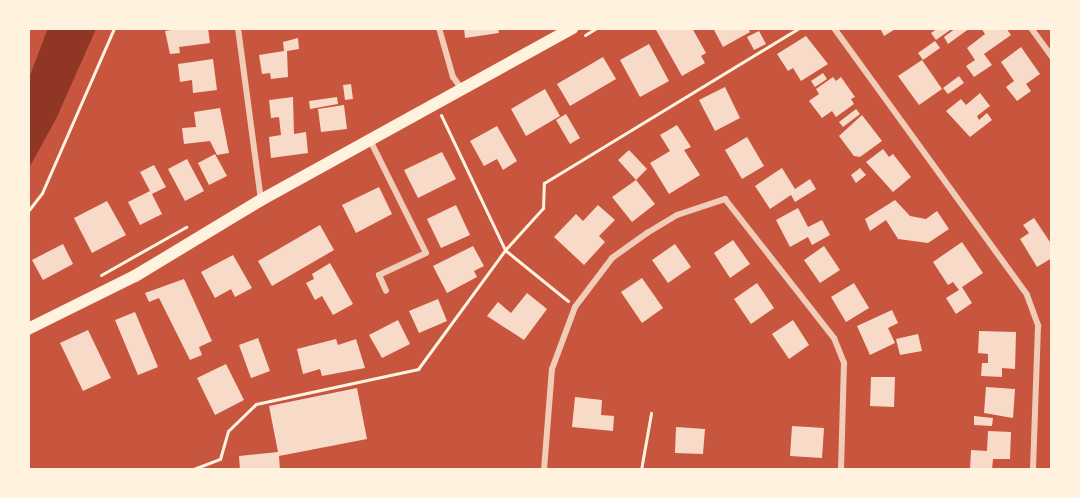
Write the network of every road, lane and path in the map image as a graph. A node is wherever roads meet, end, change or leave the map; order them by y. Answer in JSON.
{"nodes":[{"id":1,"x":114,"y":28,"type":"edge"},
{"id":2,"x":238,"y":28,"type":"edge"},
{"id":3,"x":439,"y":28,"type":"edge"},
{"id":4,"x":573,"y":28,"type":"edge"},
{"id":5,"x":799,"y":28,"type":"edge"},
{"id":6,"x":834,"y":28,"type":"edge"},
{"id":7,"x":1031,"y":28,"type":"edge"},
{"id":8,"x":1052,"y":57,"type":"edge"},
{"id":9,"x":460,"y":88,"type":"junction"},
{"id":10,"x":433,"y":104,"type":"junction"},
{"id":11,"x":370,"y":140,"type":"junction"},
{"id":12,"x":261,"y":200,"type":"junction"},
{"id":13,"x":28,"y":211,"type":"edge"},
{"id":14,"x":505,"y":249,"type":"junction"},
{"id":15,"x":386,"y":291,"type":"dead end"},
{"id":16,"x":575,"y":307,"type":"junction"},
{"id":17,"x":28,"y":329,"type":"edge"},
{"id":18,"x":651,"y":413,"type":"dead end"},
{"id":19,"x":191,"y":470,"type":"edge"},
{"id":20,"x":543,"y":470,"type":"edge"},
{"id":21,"x":641,"y":470,"type":"edge"},
{"id":22,"x":841,"y":470,"type":"edge"},
{"id":23,"x":1033,"y":470,"type":"edge"}],
"edges":[{"from":1,"to":13,"type":"path"},
{"from":2,"to":12,"type":"street"},
{"from":3,"to":9,"type":"street"},
{"from":4,"to":9,"type":"main road"},
{"from":5,"to":14,"type":"path"},
{"from":6,"to":23,"type":"street"},
{"from":7,"to":8,"type":"street"},
{"from":9,"to":10,"type":"main road"},
{"from":10,"to":11,"type":"main road"},
{"from":10,"to":14,"type":"path"},
{"from":11,"to":12,"type":"main road"},
{"from":11,"to":15,"type":"street"},
{"from":12,"to":17,"type":"main road"},
{"from":14,"to":16,"type":"path"},
{"from":14,"to":19,"type":"path"},
{"from":16,"to":20,"type":"street"},
{"from":16,"to":22,"type":"street"},
{"from":18,"to":21,"type":"path"}]}
